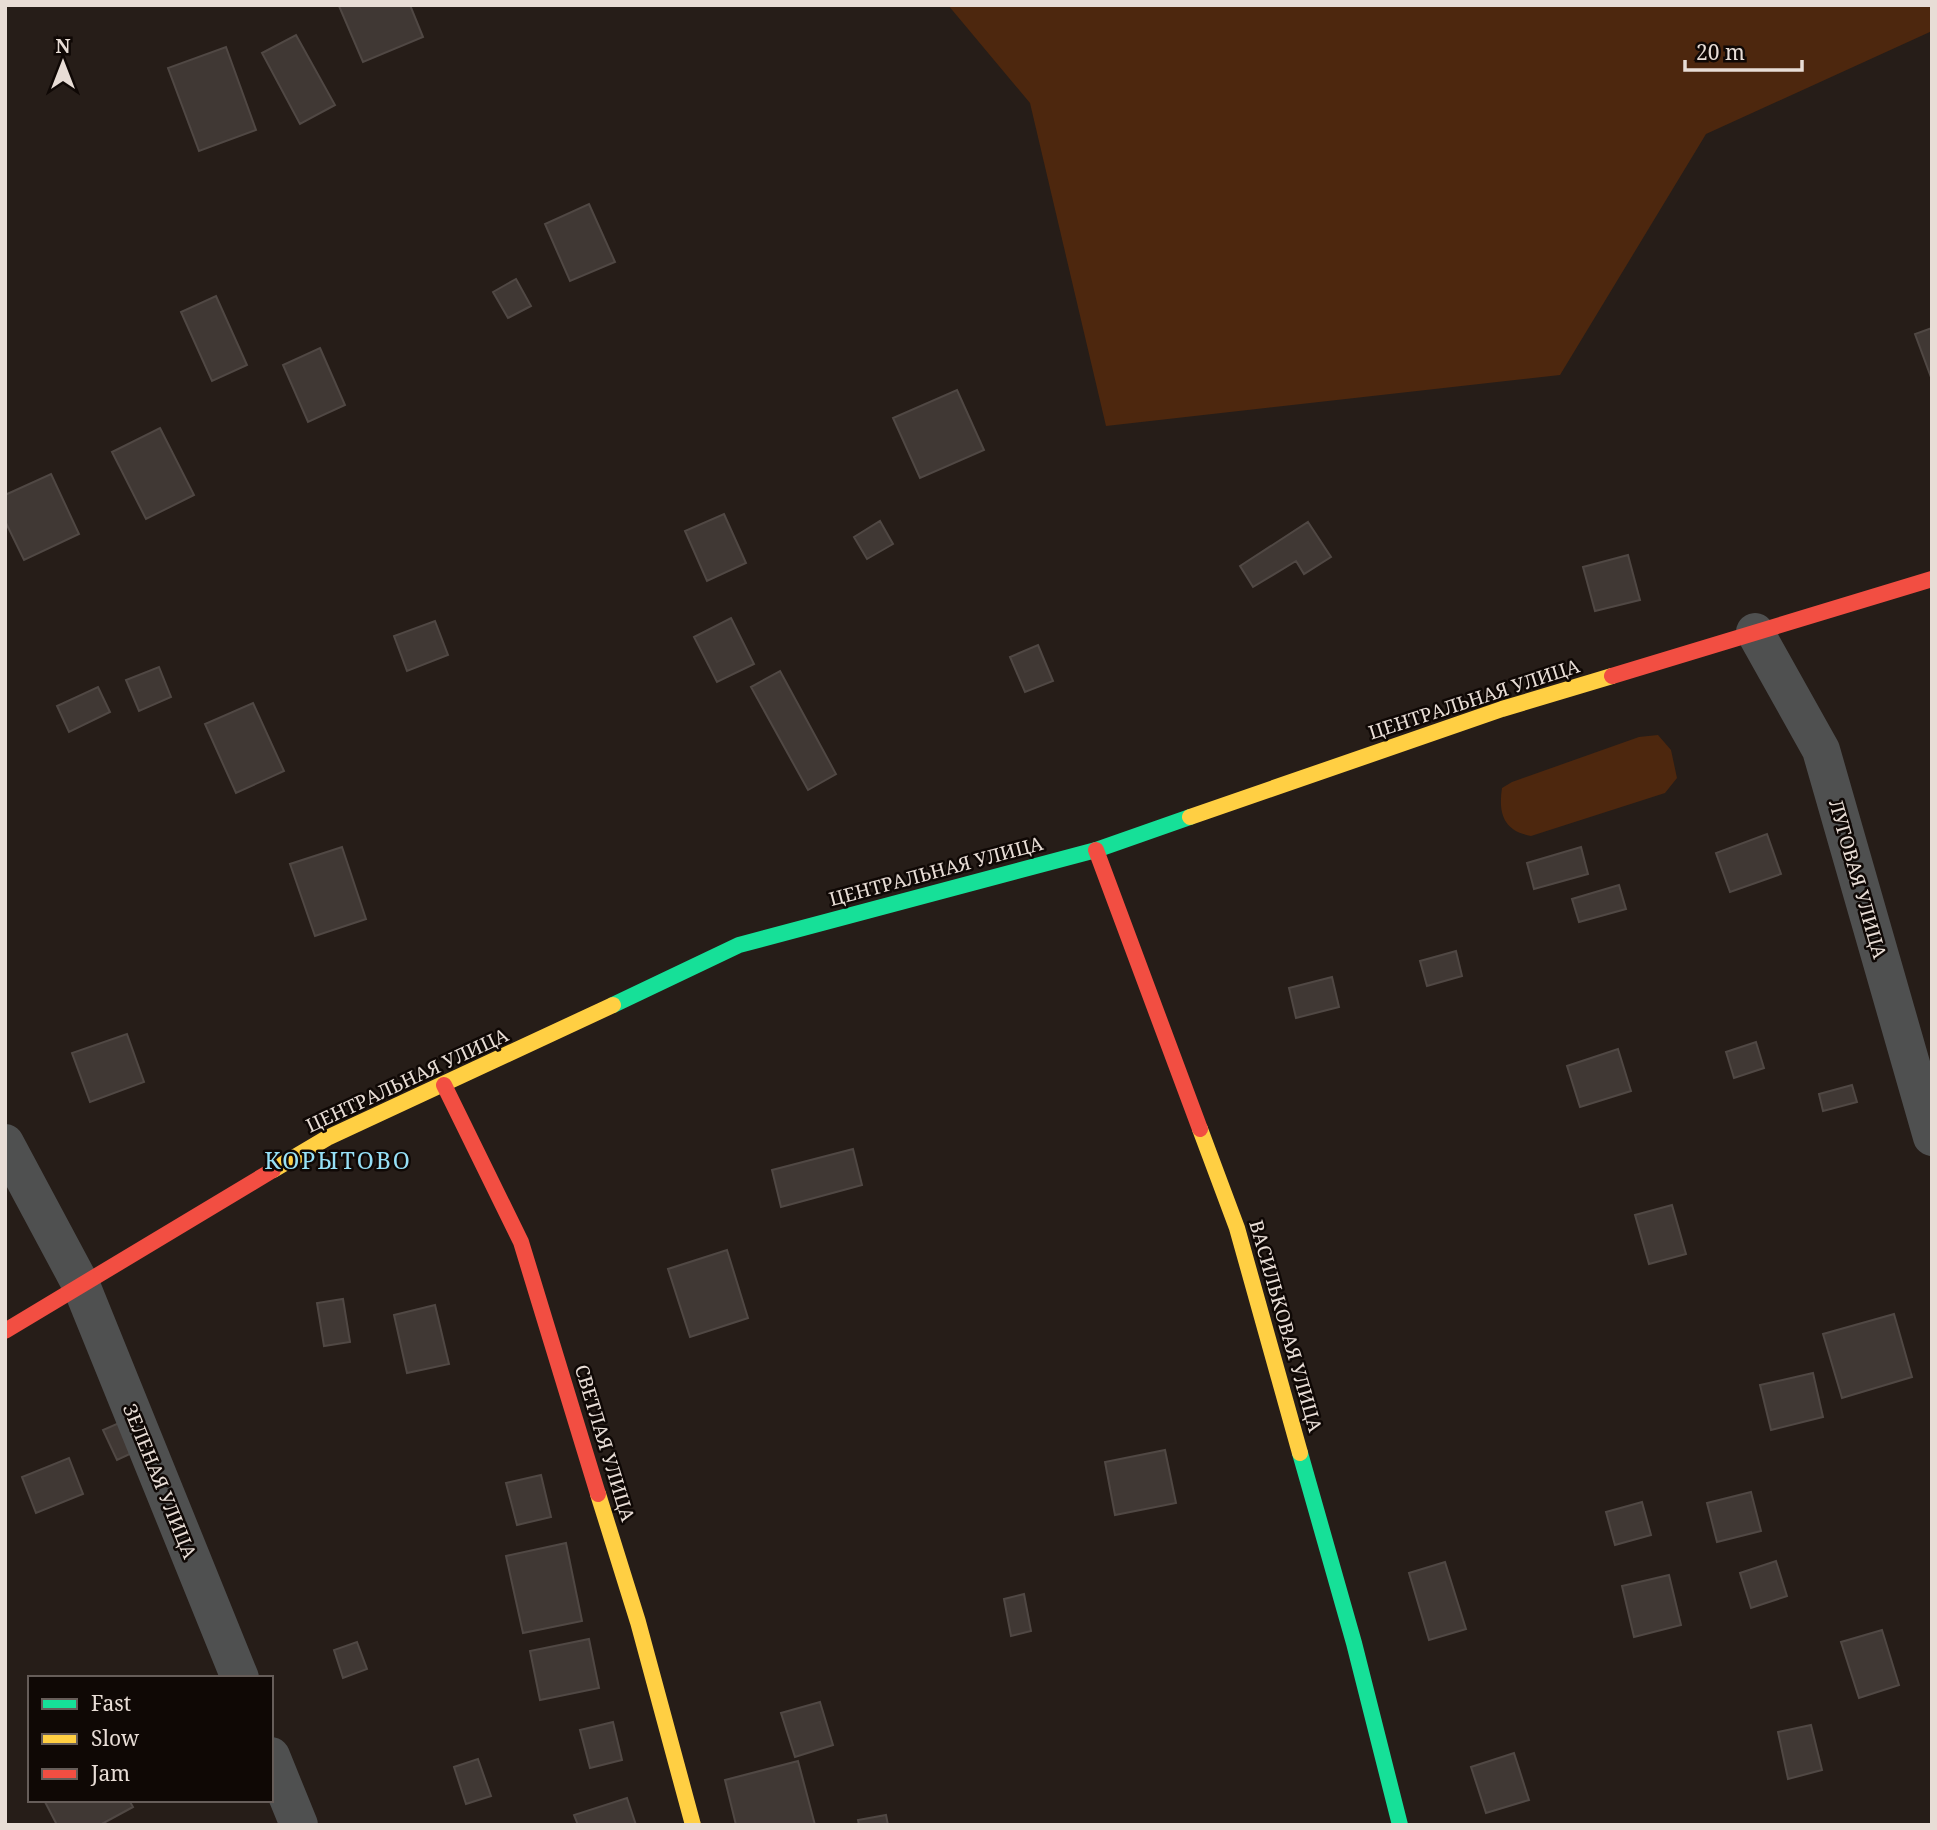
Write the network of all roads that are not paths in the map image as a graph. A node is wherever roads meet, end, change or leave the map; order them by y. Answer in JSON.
{"nodes":[{"id":1,"x":1932,"y":579,"type":"edge"},
{"id":2,"x":1755,"y":632,"type":"junction"},
{"id":3,"x":1096,"y":850,"type":"junction"},
{"id":4,"x":444,"y":1086,"type":"junction"},
{"id":5,"x":1932,"y":1137,"type":"edge"},
{"id":6,"x":5,"y":1143,"type":"edge"},
{"id":7,"x":81,"y":1285,"type":"junction"},
{"id":8,"x":5,"y":1331,"type":"edge"},
{"id":9,"x":239,"y":1676,"type":"edge"},
{"id":10,"x":273,"y":1761,"type":"edge"},
{"id":11,"x":299,"y":1825,"type":"edge"},
{"id":12,"x":693,"y":1825,"type":"edge"},
{"id":13,"x":1400,"y":1825,"type":"edge"}],
"edges":[{"from":1,"to":2,"type":"street","name":"ЦЕНТРАЛЬНАЯ УЛИЦА"},
{"from":2,"to":3,"type":"street","name":"ЦЕНТРАЛЬНАЯ УЛИЦА"},
{"from":2,"to":5,"type":"street","name":"ЛУГОВАЯ УЛИЦА"},
{"from":3,"to":4,"type":"street","name":"ЦЕНТРАЛЬНАЯ УЛИЦА"},
{"from":3,"to":13,"type":"street","name":"ВАСИЛЬКОВАЯ УЛИЦА"},
{"from":4,"to":7,"type":"street","name":"ЦЕНТРАЛЬНАЯ УЛИЦА"},
{"from":4,"to":12,"type":"street","name":"СВЕТЛАЯ УЛИЦА"},
{"from":6,"to":7,"type":"street","name":"ЗЕЛЕНАЯ УЛИЦА"},
{"from":7,"to":8,"type":"street","name":"ЦЕНТРАЛЬНАЯ УЛИЦА"},
{"from":7,"to":9,"type":"street","name":"ЗЕЛЕНАЯ УЛИЦА"},
{"from":10,"to":11,"type":"street"}]}
